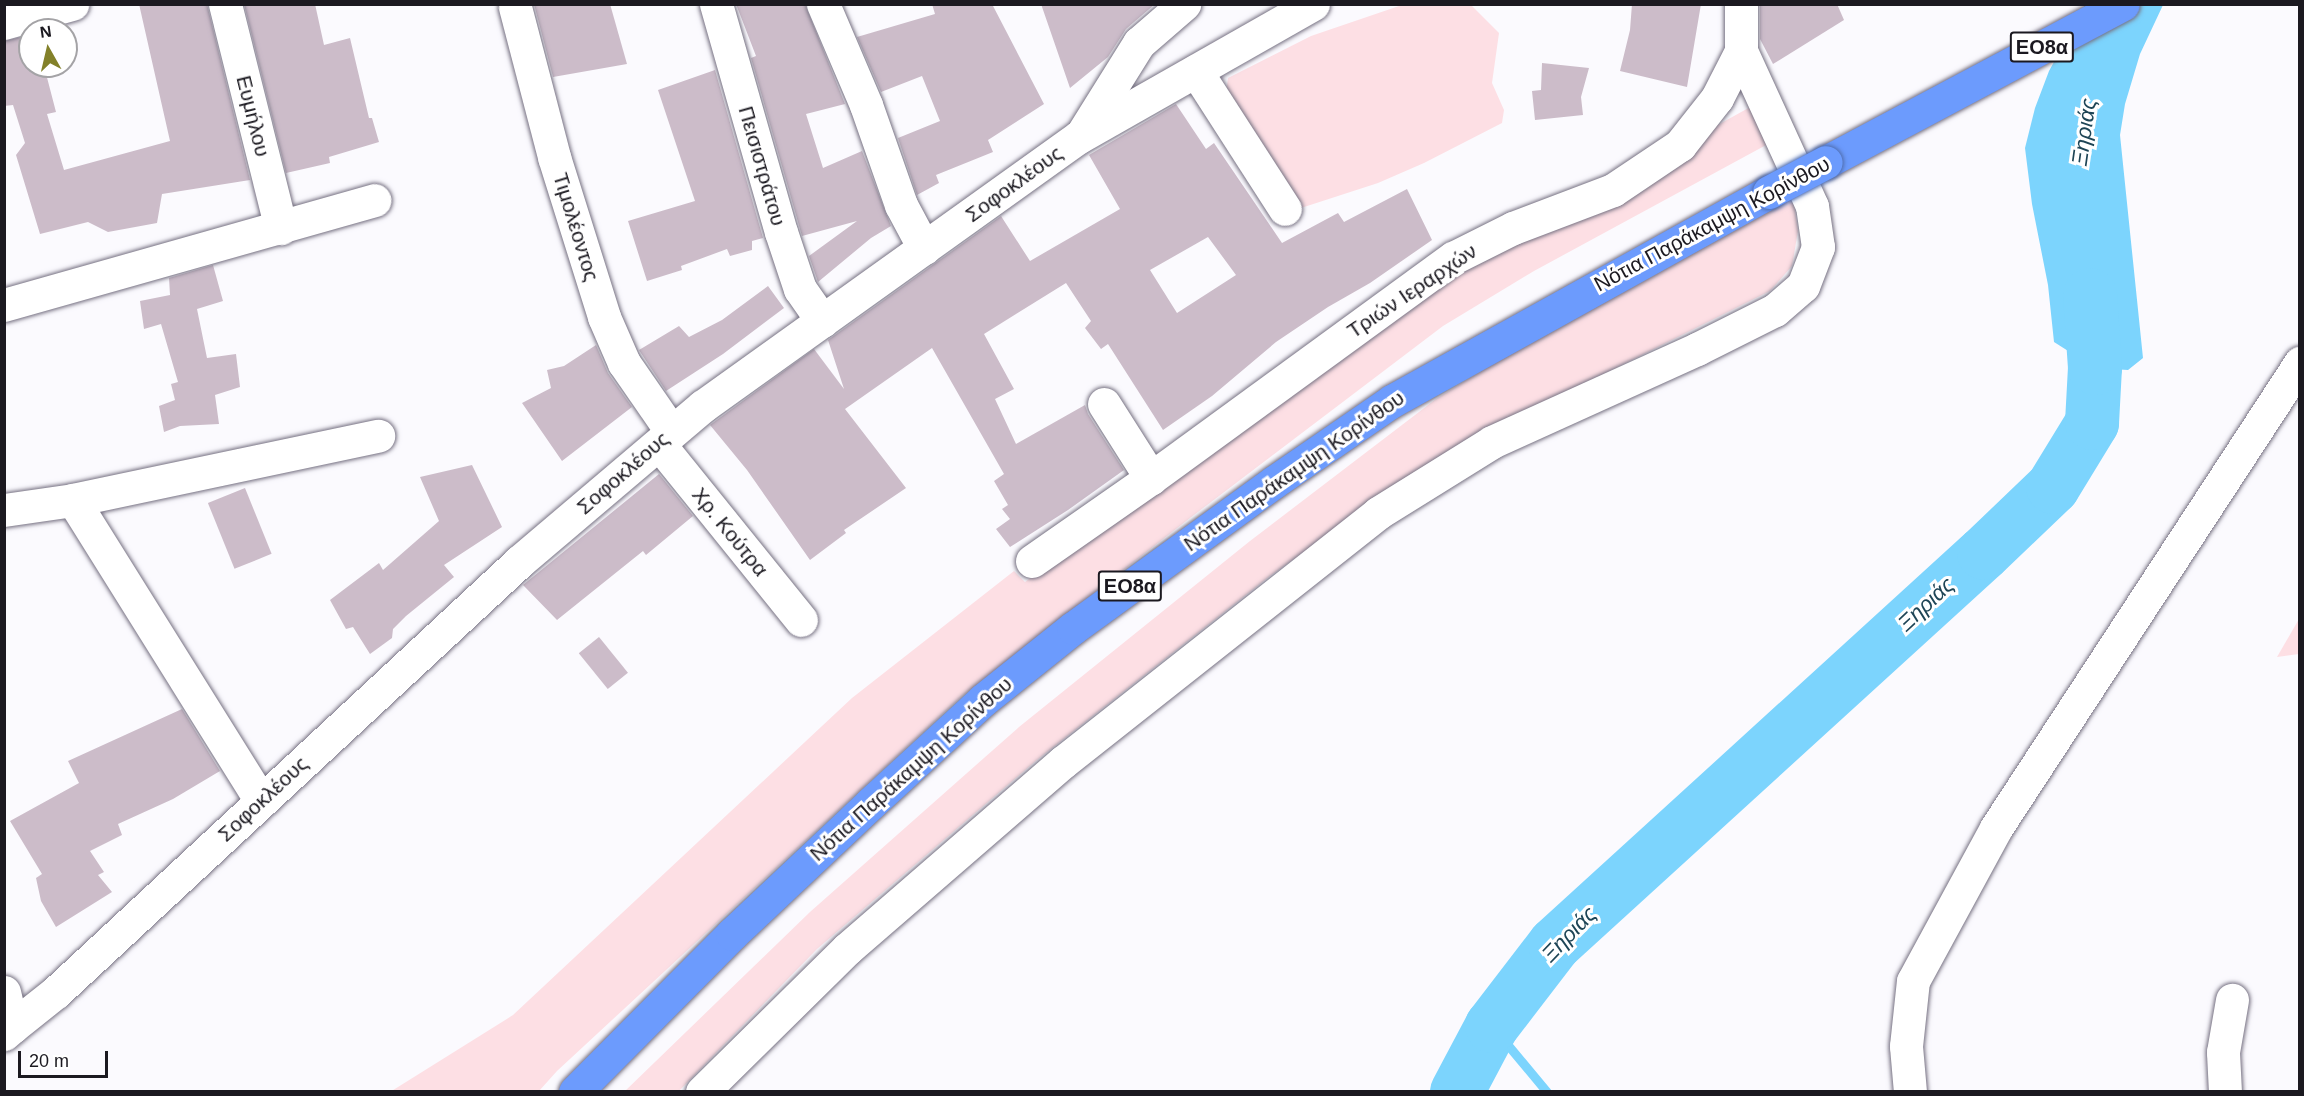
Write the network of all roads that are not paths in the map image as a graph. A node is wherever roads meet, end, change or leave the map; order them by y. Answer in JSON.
{"nodes":[{"id":1,"x":72,"y":4,"type":"edge"},
{"id":2,"x":225,"y":4,"type":"edge"},
{"id":3,"x":716,"y":4,"type":"edge"},
{"id":4,"x":823,"y":4,"type":"edge"},
{"id":5,"x":1184,"y":4,"type":"edge"},
{"id":6,"x":1313,"y":4,"type":"edge"},
{"id":7,"x":1741,"y":4,"type":"edge"},
{"id":8,"x":2123,"y":4,"type":"edge"},
{"id":9,"x":515,"y":7,"type":"dead end"},
{"id":10,"x":4,"y":23,"type":"edge"},
{"id":11,"x":1742,"y":51,"type":"junction"},
{"id":12,"x":1196,"y":71,"type":"junction"},
{"id":13,"x":1079,"y":137,"type":"junction"},
{"id":14,"x":374,"y":200,"type":"dead end"},
{"id":15,"x":1285,"y":209,"type":"dead end"},
{"id":16,"x":280,"y":228,"type":"junction"},
{"id":17,"x":924,"y":248,"type":"junction"},
{"id":18,"x":4,"y":304,"type":"edge"},
{"id":19,"x":822,"y":321,"type":"junction"},
{"id":20,"x":2300,"y":363,"type":"edge"},
{"id":21,"x":1104,"y":404,"type":"dead end"},
{"id":22,"x":378,"y":436,"type":"dead end"},
{"id":23,"x":665,"y":438,"type":"junction"},
{"id":24,"x":1151,"y":478,"type":"junction"},
{"id":25,"x":73,"y":500,"type":"junction"},
{"id":26,"x":4,"y":510,"type":"edge"},
{"id":27,"x":1032,"y":561,"type":"dead end"},
{"id":28,"x":801,"y":620,"type":"dead end"},
{"id":29,"x":261,"y":801,"type":"junction"},
{"id":30,"x":4,"y":992,"type":"edge"},
{"id":31,"x":2232,"y":1000,"type":"dead end"},
{"id":32,"x":8,"y":1030,"type":"edge"},
{"id":33,"x":575,"y":1092,"type":"edge"},
{"id":34,"x":702,"y":1092,"type":"edge"},
{"id":35,"x":1910,"y":1092,"type":"edge"},
{"id":36,"x":2225,"y":1092,"type":"edge"}],
"edges":[{"from":1,"to":10,"type":"street"},
{"from":2,"to":16,"type":"street","name":"Ευμήλου"},
{"from":3,"to":19,"type":"street","name":"Πεισιστράτου"},
{"from":4,"to":17,"type":"street"},
{"from":5,"to":13,"type":"street"},
{"from":6,"to":12,"type":"street","name":"Σοφοκλέους"},
{"from":7,"to":11,"type":"street","name":"Τριών Ιεραρχών"},
{"from":8,"to":33,"type":"highway","name":"Νότια Παράκαμψη Κορίνθου","number":"ΕΟ8α","bridge":true},
{"from":9,"to":23,"type":"street","name":"Τιμολέοντος"},
{"from":11,"to":24,"type":"street","name":"Τριών Ιεραρχών"},
{"from":11,"to":34,"type":"street"},
{"from":12,"to":13,"type":"street","name":"Σοφοκλέους"},
{"from":12,"to":15,"type":"street"},
{"from":13,"to":17,"type":"street","name":"Σοφοκλέους"},
{"from":14,"to":16,"type":"street"},
{"from":16,"to":18,"type":"street"},
{"from":17,"to":19,"type":"street","name":"Σοφοκλέους"},
{"from":19,"to":23,"type":"street","name":"Σοφοκλέους"},
{"from":20,"to":35,"type":"street"},
{"from":21,"to":24,"type":"street"},
{"from":22,"to":25,"type":"street"},
{"from":23,"to":28,"type":"street","name":"Χρ. Κούτρα"},
{"from":23,"to":29,"type":"street","name":"Σοφοκλέους"},
{"from":24,"to":27,"type":"street","name":"Τριών Ιεραρχών"},
{"from":25,"to":26,"type":"street"},
{"from":25,"to":29,"type":"street"},
{"from":29,"to":32,"type":"street","name":"Σοφοκλέους"},
{"from":30,"to":32,"type":"street"},
{"from":31,"to":36,"type":"street"}]}
